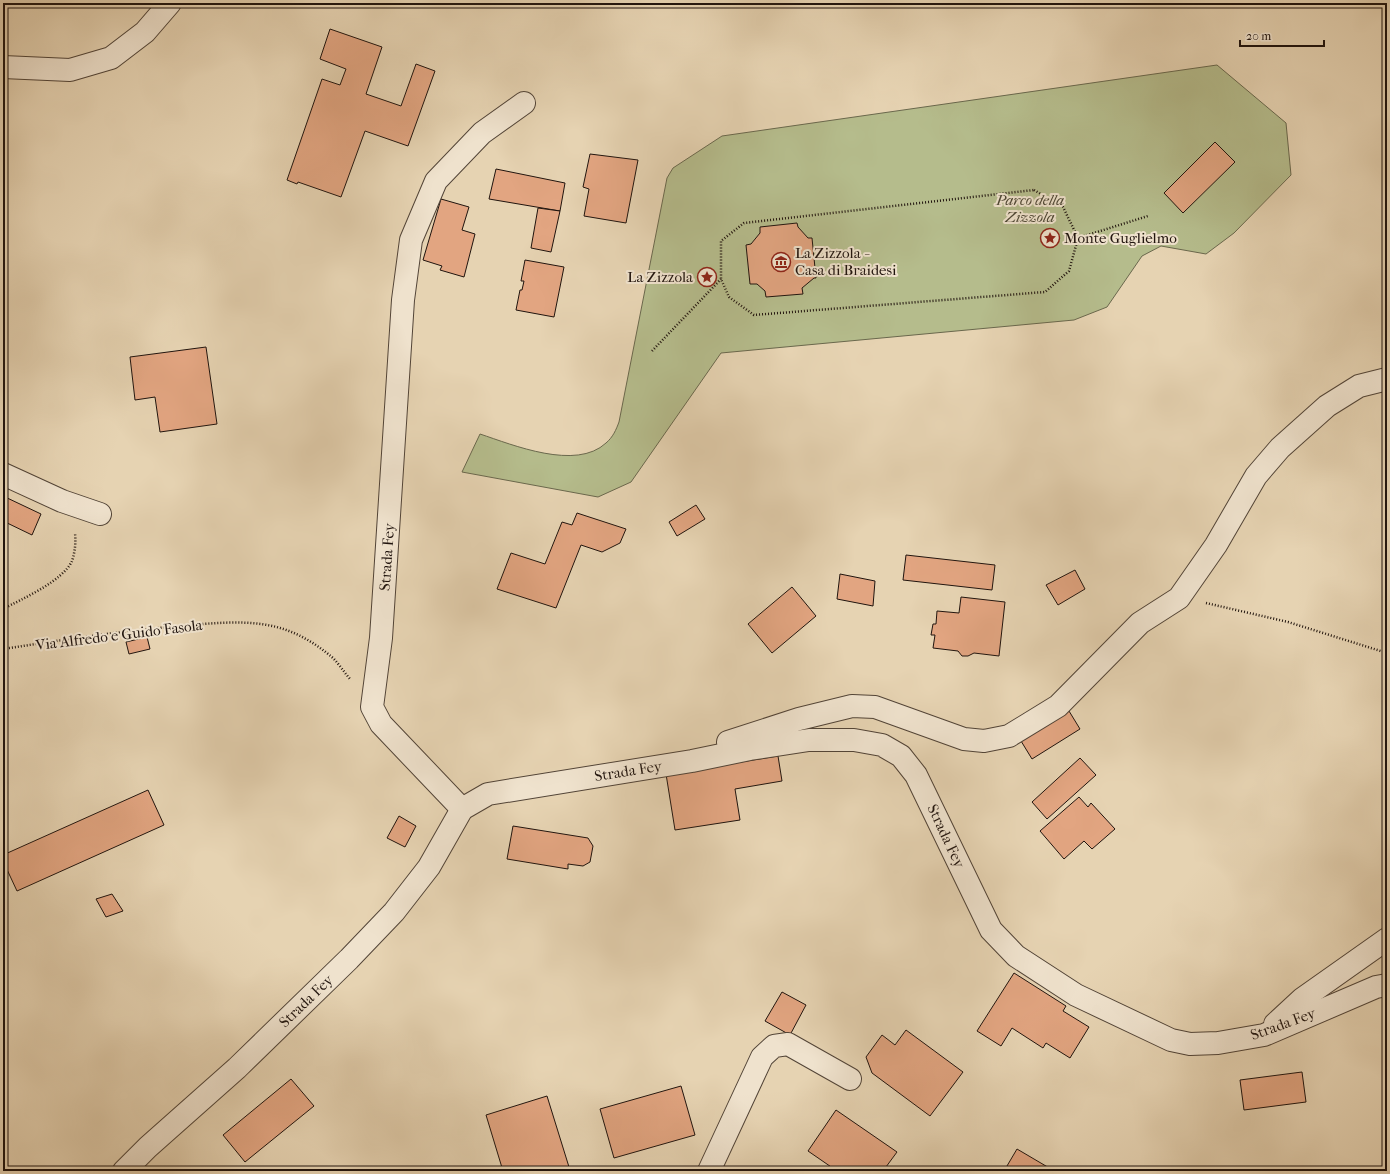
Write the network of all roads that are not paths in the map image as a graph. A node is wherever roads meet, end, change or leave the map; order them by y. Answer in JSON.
{"nodes":[{"id":1,"x":170,"y":3,"type":"edge"},
{"id":2,"x":3,"y":67,"type":"edge"},
{"id":3,"x":524,"y":103,"type":"dead end"},
{"id":4,"x":1387,"y":379,"type":"edge"},
{"id":5,"x":3,"y":474,"type":"edge"},
{"id":6,"x":100,"y":514,"type":"dead end"},
{"id":7,"x":692,"y":761,"type":"junction"},
{"id":8,"x":462,"y":809,"type":"junction"},
{"id":9,"x":1387,"y":939,"type":"edge"},
{"id":10,"x":1387,"y":985,"type":"edge"},
{"id":11,"x":1264,"y":1034,"type":"junction"},
{"id":12,"x":850,"y":1079,"type":"dead end"},
{"id":13,"x":124,"y":1171,"type":"edge"},
{"id":14,"x":709,"y":1171,"type":"edge"}],
"edges":[{"from":1,"to":2,"type":"street"},
{"from":3,"to":8,"type":"street","name":"Strada Fey"},
{"from":4,"to":7,"type":"street"},
{"from":5,"to":6,"type":"street"},
{"from":7,"to":8,"type":"street","name":"Strada Fey"},
{"from":7,"to":11,"type":"street","name":"Strada Fey"},
{"from":8,"to":13,"type":"street","name":"Strada Fey"},
{"from":9,"to":11,"type":"street"},
{"from":10,"to":11,"type":"street","name":"Strada Fey"},
{"from":12,"to":14,"type":"street"}]}
